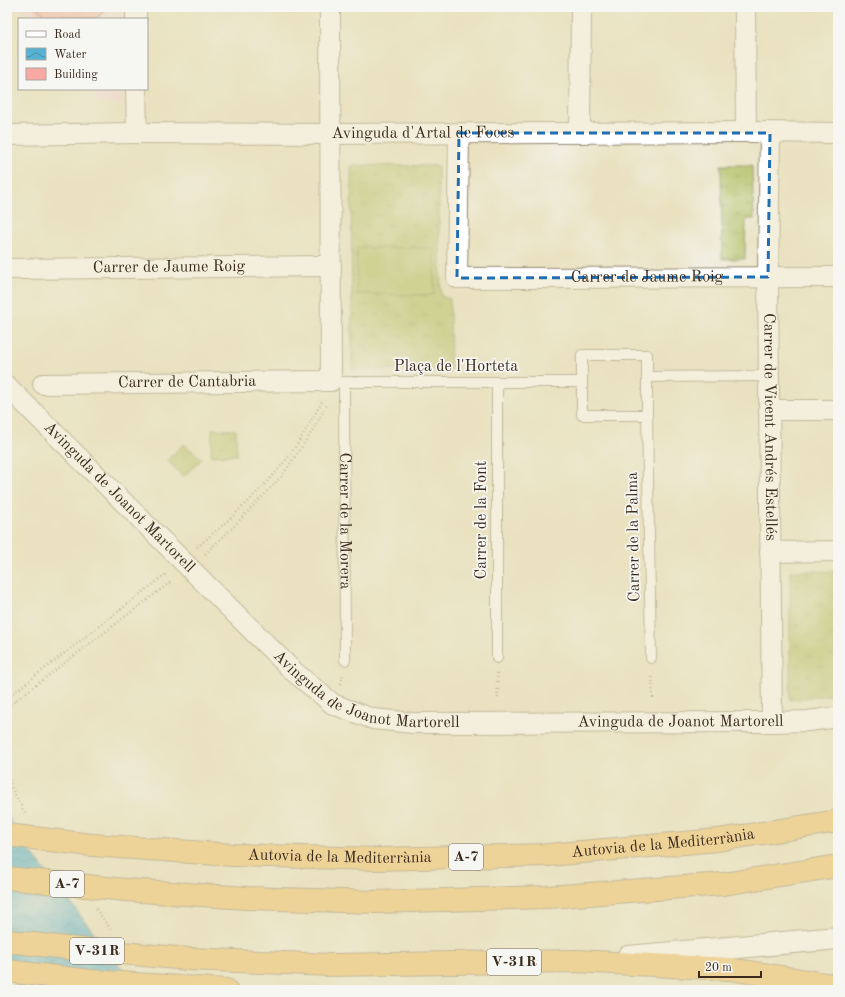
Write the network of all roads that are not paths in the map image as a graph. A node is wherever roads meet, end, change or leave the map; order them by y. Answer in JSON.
{"nodes":[{"id":1,"x":136,"y":7,"type":"edge"},
{"id":2,"x":330,"y":7,"type":"edge"},
{"id":3,"x":581,"y":7,"type":"edge"},
{"id":4,"x":745,"y":7,"type":"edge"},
{"id":5,"x":136,"y":18,"type":"edge"},
{"id":6,"x":136,"y":90,"type":"edge"},
{"id":7,"x":746,"y":132,"type":"junction"},
{"id":8,"x":136,"y":133,"type":"junction"},
{"id":9,"x":458,"y":133,"type":"junction"},
{"id":10,"x":580,"y":133,"type":"junction"},
{"id":11,"x":770,"y":133,"type":"junction"},
{"id":12,"x":838,"y":133,"type":"edge"},
{"id":13,"x":330,"y":134,"type":"junction"},
{"id":14,"x":7,"y":135,"type":"edge"},
{"id":15,"x":331,"y":266,"type":"junction"},
{"id":16,"x":7,"y":269,"type":"edge"},
{"id":17,"x":768,"y":277,"type":"junction"},
{"id":18,"x":838,"y":277,"type":"edge"},
{"id":19,"x":769,"y":376,"type":"junction"},
{"id":20,"x":648,"y":377,"type":"junction"},
{"id":21,"x":338,"y":382,"type":"junction"},
{"id":22,"x":497,"y":382,"type":"junction"},
{"id":23,"x":582,"y":382,"type":"junction"},
{"id":24,"x":43,"y":384,"type":"dead end"},
{"id":25,"x":7,"y":386,"type":"edge"},
{"id":26,"x":769,"y":410,"type":"junction"},
{"id":27,"x":838,"y":410,"type":"edge"},
{"id":28,"x":648,"y":415,"type":"junction"},
{"id":29,"x":838,"y":551,"type":"edge"},
{"id":30,"x":770,"y":552,"type":"junction"},
{"id":31,"x":497,"y":658,"type":"road end"},
{"id":32,"x":651,"y":658,"type":"road end"},
{"id":33,"x":345,"y":660,"type":"dead end"},
{"id":34,"x":838,"y":717,"type":"edge"},
{"id":35,"x":772,"y":722,"type":"junction"},
{"id":36,"x":838,"y":821,"type":"edge"},
{"id":37,"x":7,"y":836,"type":"edge"},
{"id":38,"x":838,"y":866,"type":"edge"},
{"id":39,"x":7,"y":878,"type":"edge"},
{"id":40,"x":838,"y":938,"type":"edge"},
{"id":41,"x":7,"y":941,"type":"edge"},
{"id":42,"x":576,"y":961,"type":"junction"},
{"id":43,"x":7,"y":971,"type":"edge"},
{"id":44,"x":838,"y":986,"type":"edge"},
{"id":45,"x":218,"y":990,"type":"edge"}],
"edges":[{"from":1,"to":5,"type":"street"},
{"from":2,"to":13,"type":"street","name":"Carrer de la Morera"},
{"from":3,"to":10,"type":"street"},
{"from":4,"to":7,"type":"street"},
{"from":6,"to":8,"type":"street"},
{"from":7,"to":10,"type":"street","name":"Avinguda d'Artal de Foces"},
{"from":7,"to":11,"type":"street","name":"Avinguda d'Artal de Foces"},
{"from":8,"to":13,"type":"street","name":"Avinguda d'Artal de Foces"},
{"from":8,"to":14,"type":"street","name":"Avinguda d'Artal de Foces"},
{"from":9,"to":10,"type":"street","name":"Avinguda d'Artal de Foces"},
{"from":9,"to":13,"type":"street","name":"Avinguda d'Artal de Foces"},
{"from":9,"to":17,"type":"street","name":"Carrer de Jaume Roig"},
{"from":11,"to":12,"type":"street","name":"Avinguda d'Artal de Foces"},
{"from":11,"to":17,"type":"street","name":"Carrer de Vicent Andrés Estellés"},
{"from":13,"to":15,"type":"street","name":"Carrer de la Morera"},
{"from":15,"to":16,"type":"street","name":"Carrer de Jaume Roig"},
{"from":15,"to":21,"type":"street","name":"Carrer de la Morera"},
{"from":17,"to":18,"type":"street","name":"Carrer de Jaume Roig"},
{"from":17,"to":19,"type":"street","name":"Carrer de Vicent Andrés Estellés"},
{"from":19,"to":20,"type":"lane"},
{"from":19,"to":26,"type":"street","name":"Carrer de Vicent Andrés Estellés"},
{"from":20,"to":23,"type":"lane"},
{"from":20,"to":28,"type":"lane"},
{"from":21,"to":22,"type":"lane","name":"Plaça de l'Horteta"},
{"from":21,"to":24,"type":"street","name":"Carrer de Cantabria"},
{"from":21,"to":33,"type":"lane","name":"Carrer de la Morera"},
{"from":22,"to":23,"type":"lane","name":"Plaça de l'Horteta"},
{"from":22,"to":31,"type":"lane","name":"Carrer de la Font"},
{"from":23,"to":28,"type":"lane"},
{"from":25,"to":35,"type":"street","name":"Avinguda de Joanot Martorell"},
{"from":26,"to":27,"type":"street"},
{"from":26,"to":30,"type":"street","name":"Carrer de Vicent Andrés Estellés"},
{"from":28,"to":32,"type":"lane","name":"Carrer de la Palma"},
{"from":29,"to":30,"type":"street"},
{"from":30,"to":35,"type":"street","name":"Carrer de Vicent Andrés Estellés"},
{"from":34,"to":35,"type":"street","name":"Avinguda de Joanot Martorell"},
{"from":36,"to":37,"type":"highway","name":"Autovia de la Mediterrània","number":"A-7","bridge":true},
{"from":38,"to":39,"type":"highway","number":"A-7","bridge":true},
{"from":40,"to":42,"type":"street"},
{"from":41,"to":42,"type":"highway","number":"V-31R","bridge":true},
{"from":42,"to":44,"type":"highway","number":"V-31R"},
{"from":43,"to":45,"type":"highway","number":"V-31R","bridge":true}]}
